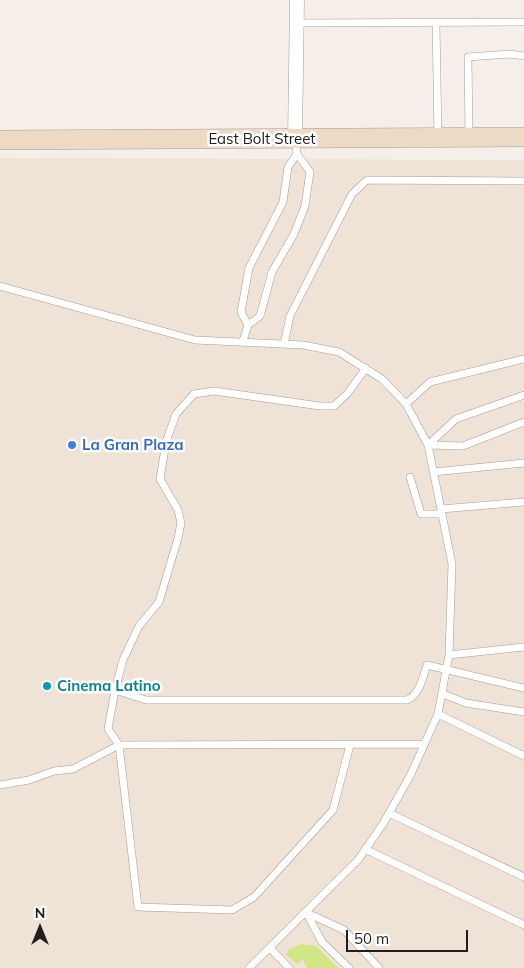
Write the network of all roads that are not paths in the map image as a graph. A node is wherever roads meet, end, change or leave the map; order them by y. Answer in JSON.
{"nodes":[{"id":1,"x":297,"y":0,"type":"edge"},
{"id":2,"x":524,"y":22,"type":"edge"},
{"id":3,"x":296,"y":23,"type":"junction"},
{"id":4,"x":436,"y":23,"type":"junction"},
{"id":5,"x":524,"y":56,"type":"edge"},
{"id":6,"x":469,"y":138,"type":"junction"},
{"id":7,"x":524,"y":138,"type":"edge"},
{"id":8,"x":438,"y":139,"type":"junction"},
{"id":9,"x":0,"y":140,"type":"edge"},
{"id":10,"x":296,"y":147,"type":"junction"},
{"id":11,"x":524,"y":181,"type":"edge"},
{"id":12,"x":0,"y":286,"type":"edge"},
{"id":13,"x":248,"y":325,"type":"junction"},
{"id":14,"x":244,"y":341,"type":"junction"},
{"id":15,"x":284,"y":344,"type":"junction"},
{"id":16,"x":524,"y":359,"type":"edge"},
{"id":17,"x":366,"y":368,"type":"junction"},
{"id":18,"x":524,"y":395,"type":"edge"},
{"id":19,"x":406,"y":404,"type":"junction"},
{"id":20,"x":524,"y":422,"type":"edge"},
{"id":21,"x":428,"y":445,"type":"junction"},
{"id":22,"x":524,"y":463,"type":"edge"},
{"id":23,"x":433,"y":472,"type":"junction"},
{"id":24,"x":410,"y":477,"type":"dead end"},
{"id":25,"x":524,"y":502,"type":"edge"},
{"id":26,"x":441,"y":512,"type":"junction"},
{"id":27,"x":524,"y":647,"type":"edge"},
{"id":28,"x":449,"y":655,"type":"junction"},
{"id":29,"x":447,"y":671,"type":"junction"},
{"id":30,"x":524,"y":688,"type":"edge"},
{"id":31,"x":115,"y":690,"type":"junction"},
{"id":32,"x":443,"y":694,"type":"junction"},
{"id":33,"x":524,"y":712,"type":"edge"},
{"id":34,"x":438,"y":714,"type":"junction"},
{"id":35,"x":424,"y":744,"type":"junction"},
{"id":36,"x":119,"y":745,"type":"junction"},
{"id":37,"x":350,"y":745,"type":"junction"},
{"id":38,"x":524,"y":756,"type":"edge"},
{"id":39,"x":0,"y":785,"type":"edge"},
{"id":40,"x":389,"y":813,"type":"junction"},
{"id":41,"x":365,"y":849,"type":"junction"},
{"id":42,"x":524,"y":877,"type":"edge"},
{"id":43,"x":305,"y":912,"type":"junction"},
{"id":44,"x":524,"y":925,"type":"edge"},
{"id":45,"x":270,"y":948,"type":"junction"},
{"id":46,"x":249,"y":968,"type":"edge"},
{"id":47,"x":289,"y":968,"type":"edge"},
{"id":48,"x":349,"y":968,"type":"edge"},
{"id":49,"x":379,"y":968,"type":"edge"}],
"edges":[{"from":1,"to":3,"type":"street"},
{"from":2,"to":4,"type":"lane"},
{"from":3,"to":4,"type":"lane"},
{"from":3,"to":10,"type":"street"},
{"from":4,"to":8,"type":"lane"},
{"from":5,"to":6,"type":"lane"},
{"from":6,"to":7,"type":"street","name":"East Bolt Street"},
{"from":6,"to":8,"type":"street","name":"East Bolt Street"},
{"from":8,"to":10,"type":"street","name":"East Bolt Street"},
{"from":9,"to":10,"type":"street","name":"East Bolt Street"},
{"from":10,"to":13,"type":"lane"},
{"from":10,"to":13,"type":"lane"},
{"from":11,"to":15,"type":"lane"},
{"from":12,"to":14,"type":"lane"},
{"from":13,"to":14,"type":"lane"},
{"from":14,"to":15,"type":"lane"},
{"from":15,"to":17,"type":"lane"},
{"from":16,"to":19,"type":"lane"},
{"from":17,"to":19,"type":"lane"},
{"from":17,"to":31,"type":"lane"},
{"from":18,"to":21,"type":"lane"},
{"from":19,"to":21,"type":"lane"},
{"from":20,"to":21,"type":"lane"},
{"from":21,"to":23,"type":"lane"},
{"from":22,"to":23,"type":"lane"},
{"from":23,"to":26,"type":"lane"},
{"from":24,"to":26,"type":"lane"},
{"from":25,"to":26,"type":"lane"},
{"from":26,"to":28,"type":"lane"},
{"from":27,"to":28,"type":"lane"},
{"from":28,"to":29,"type":"lane"},
{"from":29,"to":30,"type":"lane"},
{"from":29,"to":31,"type":"lane"},
{"from":29,"to":32,"type":"lane"},
{"from":31,"to":36,"type":"lane"},
{"from":32,"to":33,"type":"lane"},
{"from":32,"to":34,"type":"lane"},
{"from":34,"to":35,"type":"lane"},
{"from":34,"to":38,"type":"lane"},
{"from":35,"to":37,"type":"lane"},
{"from":35,"to":40,"type":"lane"},
{"from":36,"to":37,"type":"lane"},
{"from":36,"to":37,"type":"lane"},
{"from":36,"to":39,"type":"lane"},
{"from":40,"to":41,"type":"lane"},
{"from":40,"to":42,"type":"lane"},
{"from":41,"to":43,"type":"lane"},
{"from":41,"to":44,"type":"lane"},
{"from":43,"to":45,"type":"lane"},
{"from":43,"to":48,"type":"lane"},
{"from":43,"to":49,"type":"lane"},
{"from":45,"to":46,"type":"lane"},
{"from":45,"to":47,"type":"lane"}]}
